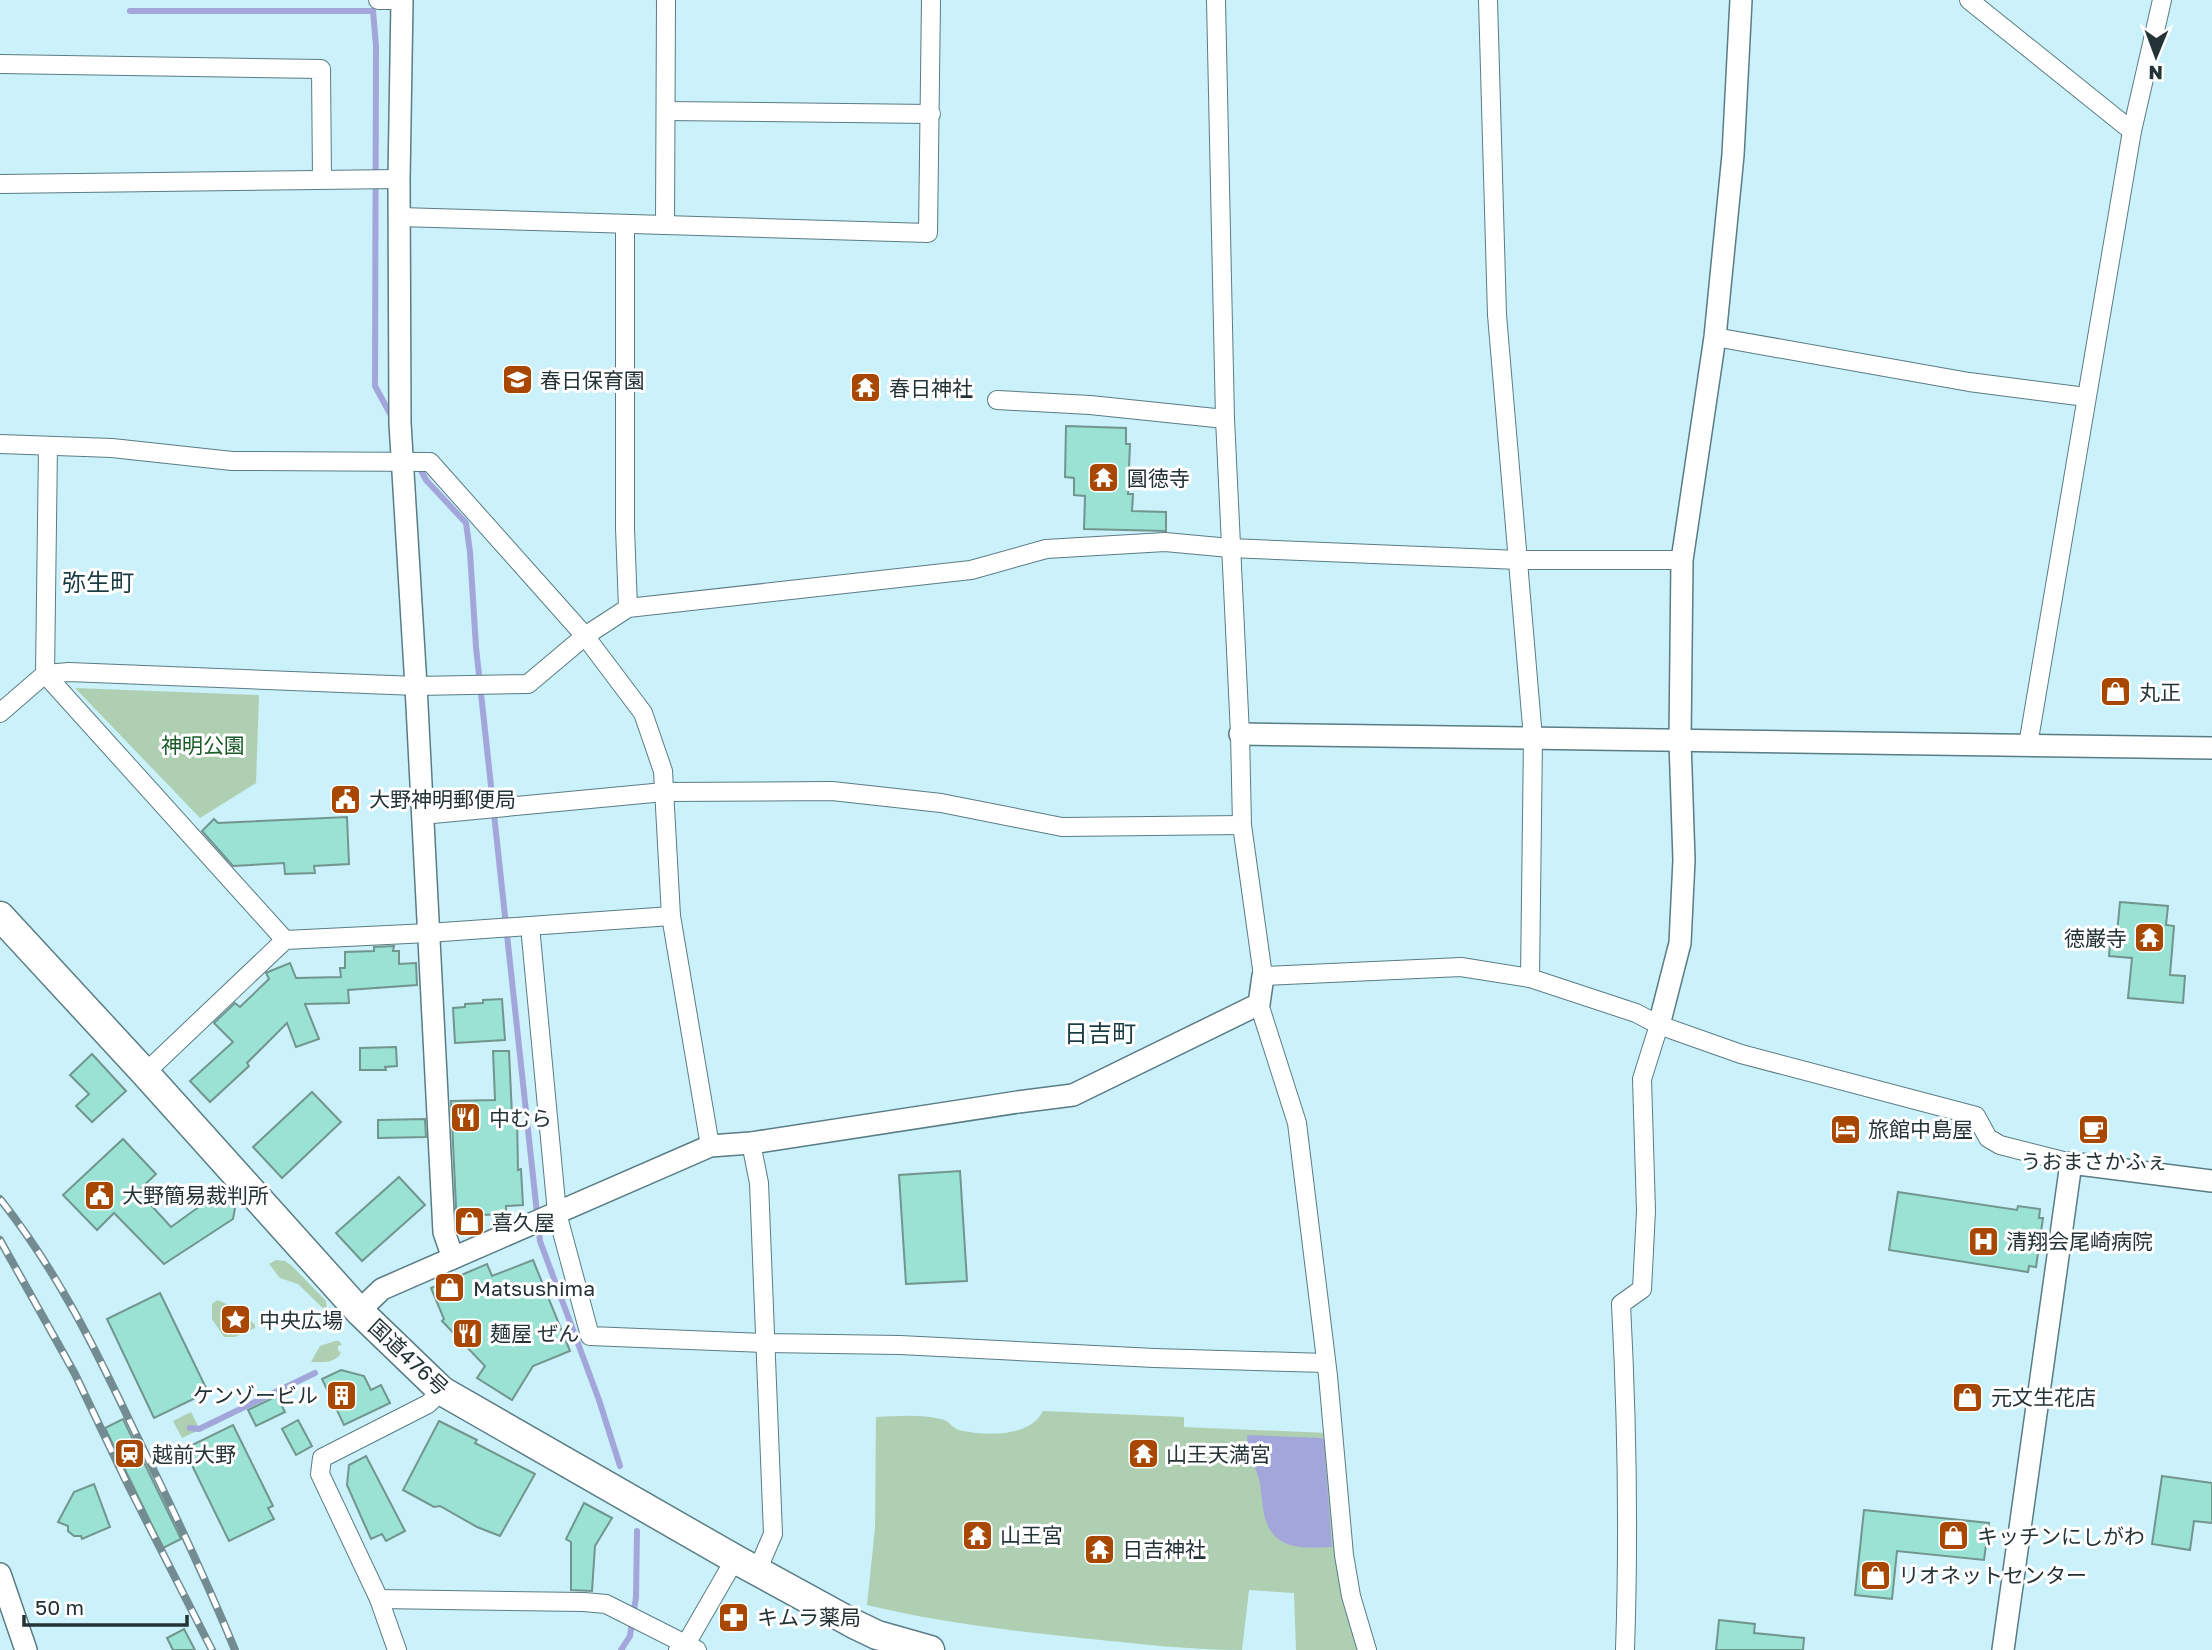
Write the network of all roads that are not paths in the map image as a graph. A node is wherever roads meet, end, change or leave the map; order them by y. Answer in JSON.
{"nodes":[{"id":1,"x":378,"y":0,"type":"edge"},
{"id":2,"x":402,"y":0,"type":"edge"},
{"id":3,"x":666,"y":0,"type":"edge"},
{"id":4,"x":931,"y":0,"type":"edge"},
{"id":5,"x":1216,"y":0,"type":"edge"},
{"id":6,"x":1488,"y":0,"type":"edge"},
{"id":7,"x":1741,"y":0,"type":"edge"},
{"id":8,"x":1969,"y":0,"type":"edge"},
{"id":9,"x":2162,"y":0,"type":"edge"},
{"id":10,"x":0,"y":64,"type":"edge"},
{"id":11,"x":666,"y":111,"type":"junction"},
{"id":12,"x":931,"y":114,"type":"junction"},
{"id":13,"x":2132,"y":131,"type":"junction"},
{"id":14,"x":322,"y":179,"type":"junction"},
{"id":15,"x":399,"y":179,"type":"junction"},
{"id":16,"x":0,"y":184,"type":"edge"},
{"id":17,"x":400,"y":217,"type":"junction"},
{"id":18,"x":625,"y":224,"type":"junction"},
{"id":19,"x":665,"y":225,"type":"junction"},
{"id":20,"x":1715,"y":337,"type":"junction"},
{"id":21,"x":2085,"y":397,"type":"junction"},
{"id":22,"x":997,"y":400,"type":"dead end"},
{"id":23,"x":1224,"y":419,"type":"junction"},
{"id":24,"x":0,"y":444,"type":"edge"},
{"id":25,"x":48,"y":446,"type":"junction"},
{"id":26,"x":402,"y":461,"type":"junction"},
{"id":27,"x":1230,"y":548,"type":"junction"},
{"id":28,"x":1519,"y":560,"type":"junction"},
{"id":29,"x":1682,"y":560,"type":"junction"},
{"id":30,"x":628,"y":608,"type":"junction"},
{"id":31,"x":584,"y":636,"type":"junction"},
{"id":32,"x":45,"y":674,"type":"junction"},
{"id":33,"x":416,"y":685,"type":"junction"},
{"id":34,"x":0,"y":713,"type":"edge"},
{"id":35,"x":1240,"y":734,"type":"junction"},
{"id":36,"x":1532,"y":738,"type":"junction"},
{"id":37,"x":1680,"y":741,"type":"junction"},
{"id":38,"x":2028,"y":745,"type":"junction"},
{"id":39,"x":2212,"y":748,"type":"edge"},
{"id":40,"x":664,"y":792,"type":"junction"},
{"id":41,"x":422,"y":815,"type":"junction"},
{"id":42,"x":1242,"y":825,"type":"junction"},
{"id":43,"x":0,"y":916,"type":"edge"},
{"id":44,"x":671,"y":916,"type":"junction"},
{"id":45,"x":530,"y":926,"type":"junction"},
{"id":46,"x":428,"y":933,"type":"junction"},
{"id":47,"x":285,"y":940,"type":"junction"},
{"id":48,"x":1263,"y":976,"type":"junction"},
{"id":49,"x":1530,"y":978,"type":"junction"},
{"id":50,"x":1259,"y":1004,"type":"junction"},
{"id":51,"x":1659,"y":1025,"type":"junction"},
{"id":52,"x":145,"y":1073,"type":"junction"},
{"id":53,"x":751,"y":1143,"type":"junction"},
{"id":54,"x":710,"y":1146,"type":"junction"},
{"id":55,"x":2071,"y":1163,"type":"junction"},
{"id":56,"x":2212,"y":1181,"type":"edge"},
{"id":57,"x":553,"y":1215,"type":"junction"},
{"id":58,"x":453,"y":1258,"type":"junction"},
{"id":59,"x":359,"y":1311,"type":"junction"},
{"id":60,"x":765,"y":1343,"type":"junction"},
{"id":61,"x":1326,"y":1363,"type":"junction"},
{"id":62,"x":442,"y":1391,"type":"junction"},
{"id":63,"x":746,"y":1565,"type":"junction"},
{"id":64,"x":0,"y":1574,"type":"edge"},
{"id":65,"x":379,"y":1599,"type":"junction"},
{"id":66,"x":687,"y":1648,"type":"edge"},
{"id":67,"x":912,"y":1648,"type":"edge"},
{"id":68,"x":26,"y":1650,"type":"edge"},
{"id":69,"x":397,"y":1650,"type":"edge"},
{"id":70,"x":1367,"y":1650,"type":"edge"},
{"id":71,"x":1625,"y":1650,"type":"edge"},
{"id":72,"x":2003,"y":1650,"type":"edge"}],
"edges":[{"from":1,"to":2,"type":"street"},
{"from":2,"to":15,"type":"street"},
{"from":3,"to":11,"type":"street"},
{"from":4,"to":12,"type":"street"},
{"from":5,"to":23,"type":"street"},
{"from":6,"to":28,"type":"street"},
{"from":7,"to":20,"type":"street"},
{"from":8,"to":13,"type":"street"},
{"from":9,"to":13,"type":"street"},
{"from":10,"to":14,"type":"street"},
{"from":11,"to":12,"type":"street"},
{"from":11,"to":19,"type":"street"},
{"from":12,"to":19,"type":"street"},
{"from":13,"to":21,"type":"street"},
{"from":14,"to":15,"type":"street"},
{"from":14,"to":16,"type":"street"},
{"from":15,"to":17,"type":"street"},
{"from":17,"to":18,"type":"street"},
{"from":17,"to":26,"type":"street"},
{"from":18,"to":19,"type":"street"},
{"from":18,"to":30,"type":"street"},
{"from":20,"to":21,"type":"street"},
{"from":20,"to":29,"type":"street"},
{"from":21,"to":38,"type":"street"},
{"from":22,"to":23,"type":"street"},
{"from":23,"to":27,"type":"street"},
{"from":24,"to":25,"type":"street"},
{"from":25,"to":26,"type":"street"},
{"from":25,"to":32,"type":"street"},
{"from":26,"to":31,"type":"street"},
{"from":26,"to":33,"type":"street"},
{"from":27,"to":28,"type":"street"},
{"from":27,"to":30,"type":"street"},
{"from":27,"to":35,"type":"street"},
{"from":28,"to":29,"type":"street"},
{"from":28,"to":36,"type":"street"},
{"from":29,"to":37,"type":"street"},
{"from":30,"to":31,"type":"street"},
{"from":31,"to":33,"type":"street"},
{"from":31,"to":40,"type":"street"},
{"from":32,"to":33,"type":"street"},
{"from":32,"to":34,"type":"street"},
{"from":32,"to":47,"type":"street"},
{"from":33,"to":41,"type":"street"},
{"from":35,"to":36,"type":"street"},
{"from":35,"to":42,"type":"street"},
{"from":36,"to":37,"type":"street"},
{"from":36,"to":49,"type":"street"},
{"from":37,"to":38,"type":"street"},
{"from":37,"to":51,"type":"street"},
{"from":38,"to":39,"type":"street"},
{"from":40,"to":41,"type":"street"},
{"from":40,"to":42,"type":"street"},
{"from":40,"to":44,"type":"street"},
{"from":41,"to":46,"type":"street"},
{"from":42,"to":48,"type":"street"},
{"from":43,"to":52,"type":"highway","name":"国道476号"},
{"from":44,"to":45,"type":"street"},
{"from":44,"to":54,"type":"street"},
{"from":45,"to":46,"type":"street"},
{"from":45,"to":57,"type":"street"},
{"from":46,"to":47,"type":"street"},
{"from":46,"to":58,"type":"street"},
{"from":47,"to":52,"type":"street"},
{"from":48,"to":49,"type":"street"},
{"from":48,"to":50,"type":"street"},
{"from":49,"to":51,"type":"street"},
{"from":50,"to":53,"type":"street"},
{"from":50,"to":61,"type":"street"},
{"from":51,"to":55,"type":"street"},
{"from":51,"to":71,"type":"street"},
{"from":52,"to":59,"type":"highway","name":"国道476号"},
{"from":53,"to":54,"type":"street"},
{"from":53,"to":60,"type":"street"},
{"from":54,"to":57,"type":"street"},
{"from":55,"to":56,"type":"street"},
{"from":55,"to":72,"type":"street"},
{"from":57,"to":58,"type":"street"},
{"from":57,"to":60,"type":"street"},
{"from":58,"to":59,"type":"street"},
{"from":59,"to":62,"type":"highway","name":"国道476号"},
{"from":60,"to":61,"type":"street"},
{"from":60,"to":63,"type":"street"},
{"from":61,"to":70,"type":"street"},
{"from":62,"to":63,"type":"highway","name":"国道476号"},
{"from":62,"to":65,"type":"street"},
{"from":63,"to":66,"type":"street"},
{"from":63,"to":67,"type":"highway","name":"国道476号"},
{"from":64,"to":68,"type":"street"},
{"from":65,"to":66,"type":"street"},
{"from":65,"to":69,"type":"street"}]}
